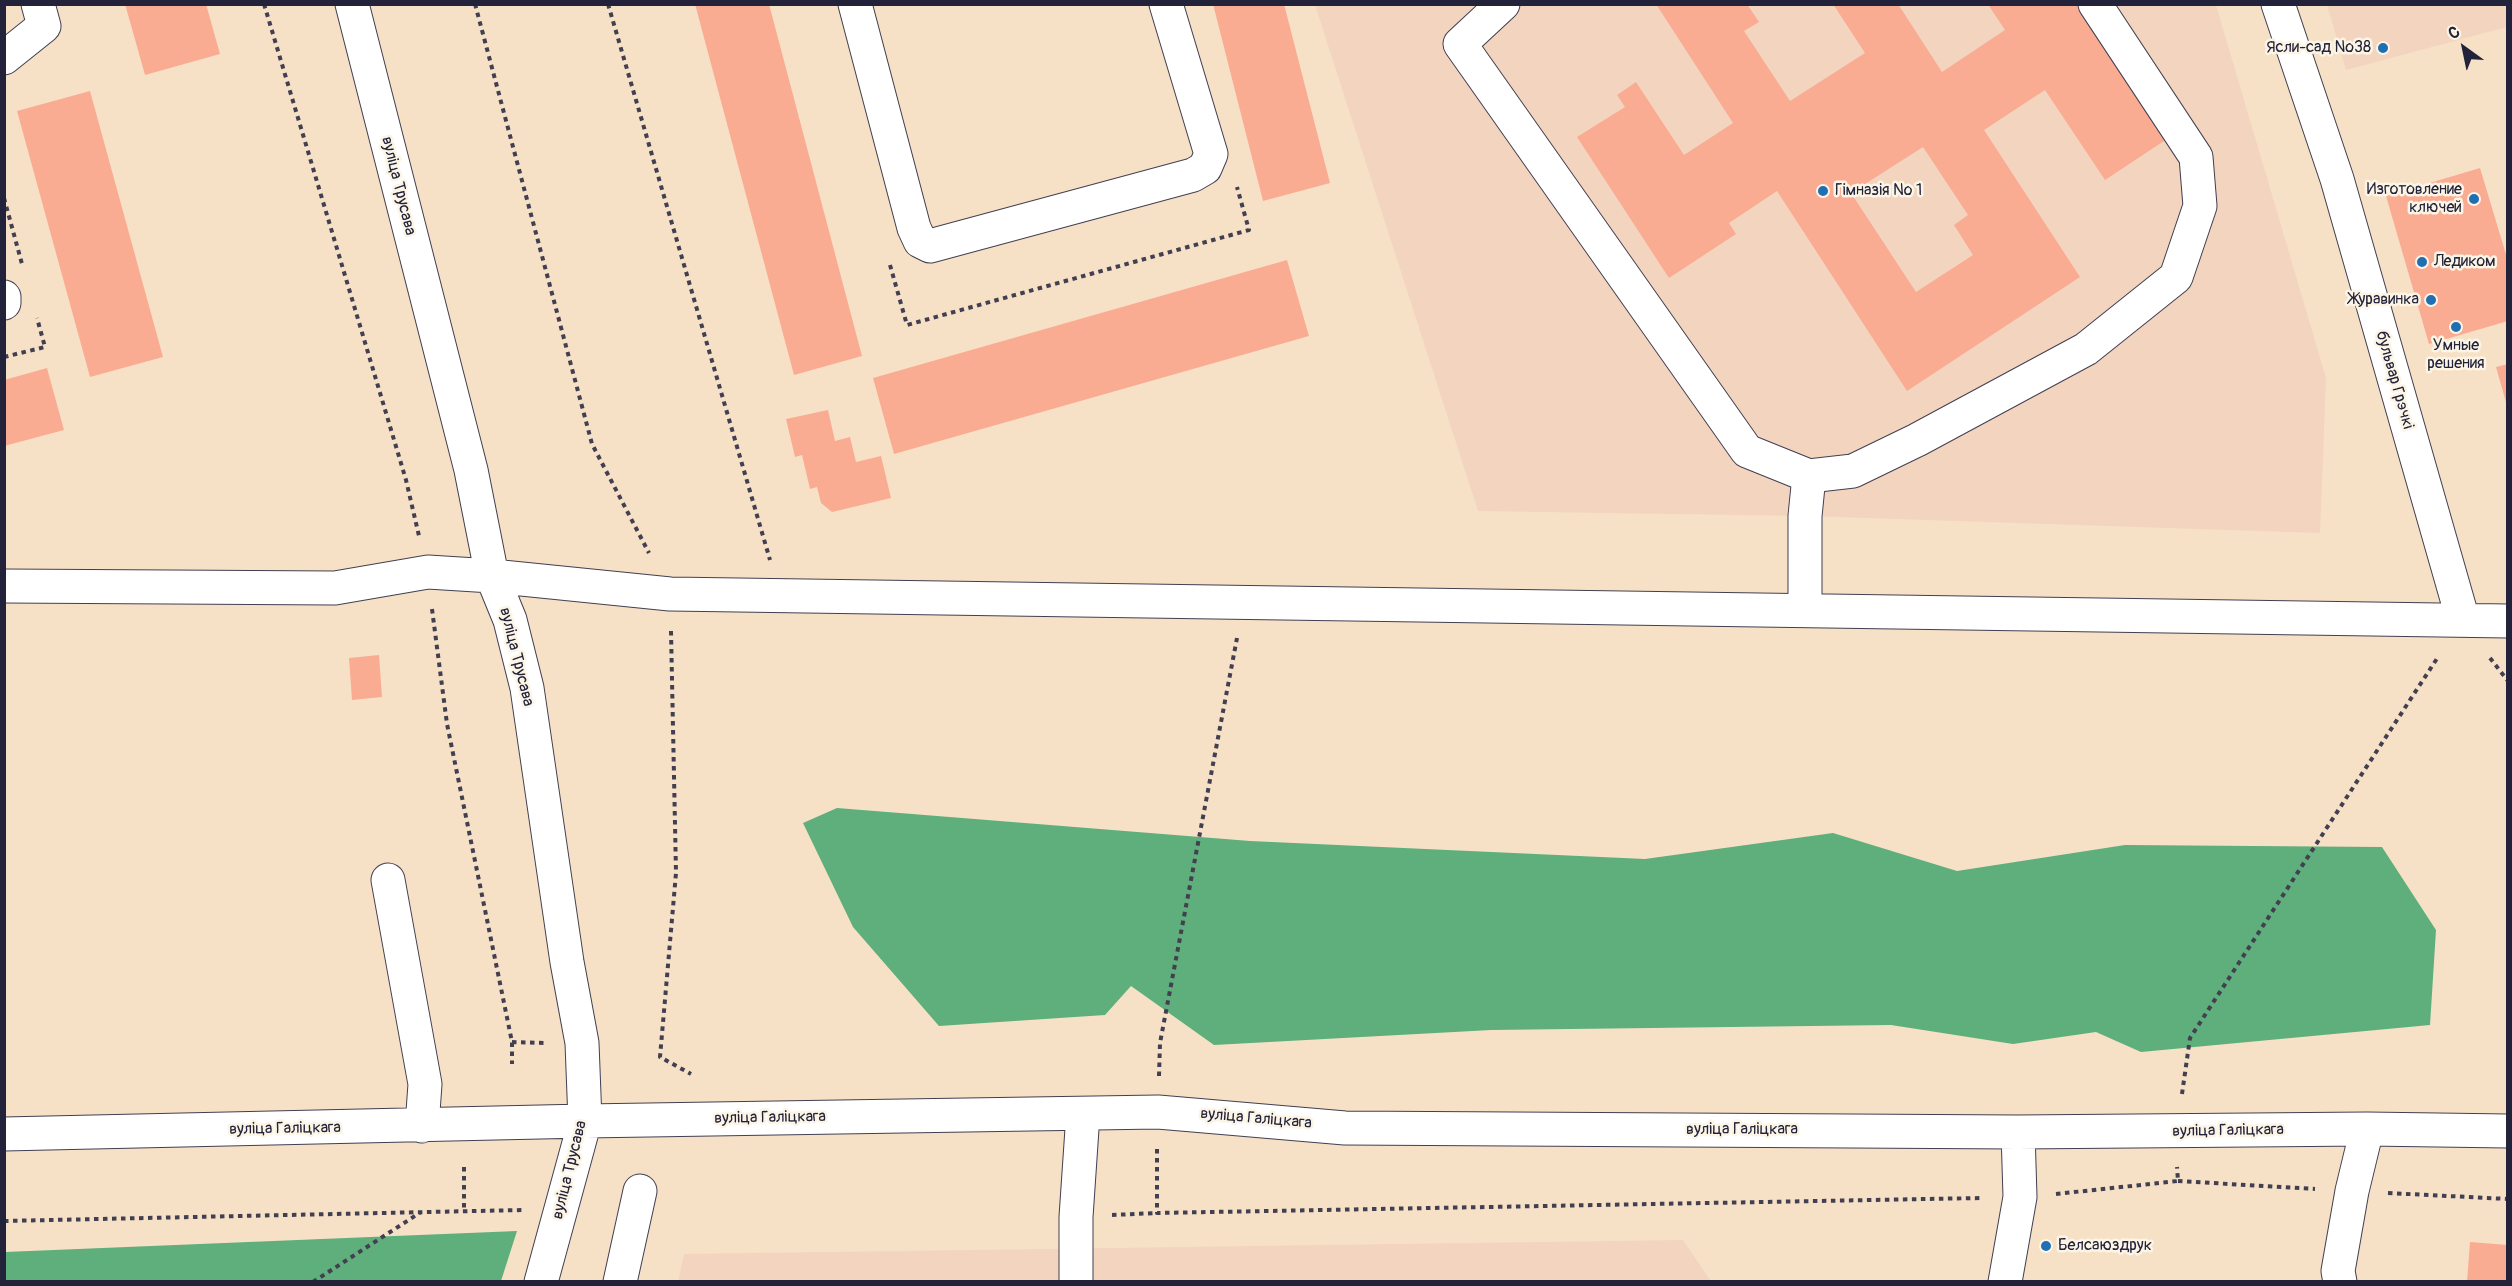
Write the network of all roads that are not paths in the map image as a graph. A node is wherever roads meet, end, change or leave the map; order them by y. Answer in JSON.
{"nodes":[{"id":1,"x":38,"y":4,"type":"edge"},
{"id":2,"x":352,"y":4,"type":"edge"},
{"id":3,"x":1166,"y":4,"type":"edge"},
{"id":4,"x":1503,"y":4,"type":"edge"},
{"id":5,"x":2095,"y":4,"type":"edge"},
{"id":6,"x":2278,"y":4,"type":"edge"},
{"id":7,"x":862,"y":6,"type":"edge"},
{"id":8,"x":4,"y":58,"type":"edge"},
{"id":9,"x":4,"y":297,"type":"edge"},
{"id":10,"x":4,"y":303,"type":"edge"},
{"id":11,"x":1809,"y":476,"type":"junction"},
{"id":12,"x":492,"y":576,"type":"junction"},
{"id":13,"x":4,"y":586,"type":"edge"},
{"id":14,"x":1805,"y":610,"type":"junction"},
{"id":15,"x":2463,"y":620,"type":"junction"},
{"id":16,"x":2508,"y":621,"type":"edge"},
{"id":17,"x":388,"y":880,"type":"dead end"},
{"id":18,"x":1083,"y":1114,"type":"junction"},
{"id":19,"x":585,"y":1121,"type":"junction"},
{"id":20,"x":422,"y":1126,"type":"junction"},
{"id":21,"x":2367,"y":1129,"type":"junction"},
{"id":22,"x":2508,"y":1131,"type":"edge"},
{"id":23,"x":2018,"y":1132,"type":"junction"},
{"id":24,"x":4,"y":1134,"type":"edge"},
{"id":25,"x":639,"y":1191,"type":"dead end"},
{"id":26,"x":541,"y":1281,"type":"edge"},
{"id":27,"x":620,"y":1281,"type":"edge"},
{"id":28,"x":1076,"y":1281,"type":"edge"},
{"id":29,"x":2004,"y":1281,"type":"edge"},
{"id":30,"x":2340,"y":1281,"type":"edge"}],
"edges":[{"from":1,"to":8,"type":"street"},
{"from":2,"to":12,"type":"street","name":"вуліца Трусава"},
{"from":3,"to":7,"type":"street"},
{"from":4,"to":11,"type":"street"},
{"from":5,"to":11,"type":"street"},
{"from":6,"to":15,"type":"street","name":"бульвар Грэчкі"},
{"from":9,"to":10,"type":"street"},
{"from":11,"to":14,"type":"street"},
{"from":12,"to":13,"type":"street"},
{"from":12,"to":14,"type":"street"},
{"from":12,"to":19,"type":"street","name":"вуліца Трусава"},
{"from":14,"to":15,"type":"street"},
{"from":15,"to":16,"type":"street"},
{"from":17,"to":20,"type":"street"},
{"from":18,"to":19,"type":"street","name":"вуліца Галіцкага"},
{"from":18,"to":23,"type":"street","name":"вуліца Галіцкага"},
{"from":18,"to":28,"type":"street"},
{"from":19,"to":20,"type":"street","name":"вуліца Галіцкага"},
{"from":19,"to":26,"type":"street","name":"вуліца Трусава"},
{"from":20,"to":24,"type":"street","name":"вуліца Галіцкага"},
{"from":21,"to":22,"type":"street","name":"вуліца Галіцкага"},
{"from":21,"to":23,"type":"street","name":"вуліца Галіцкага"},
{"from":21,"to":30,"type":"street"},
{"from":23,"to":29,"type":"street"},
{"from":25,"to":27,"type":"street"}]}
